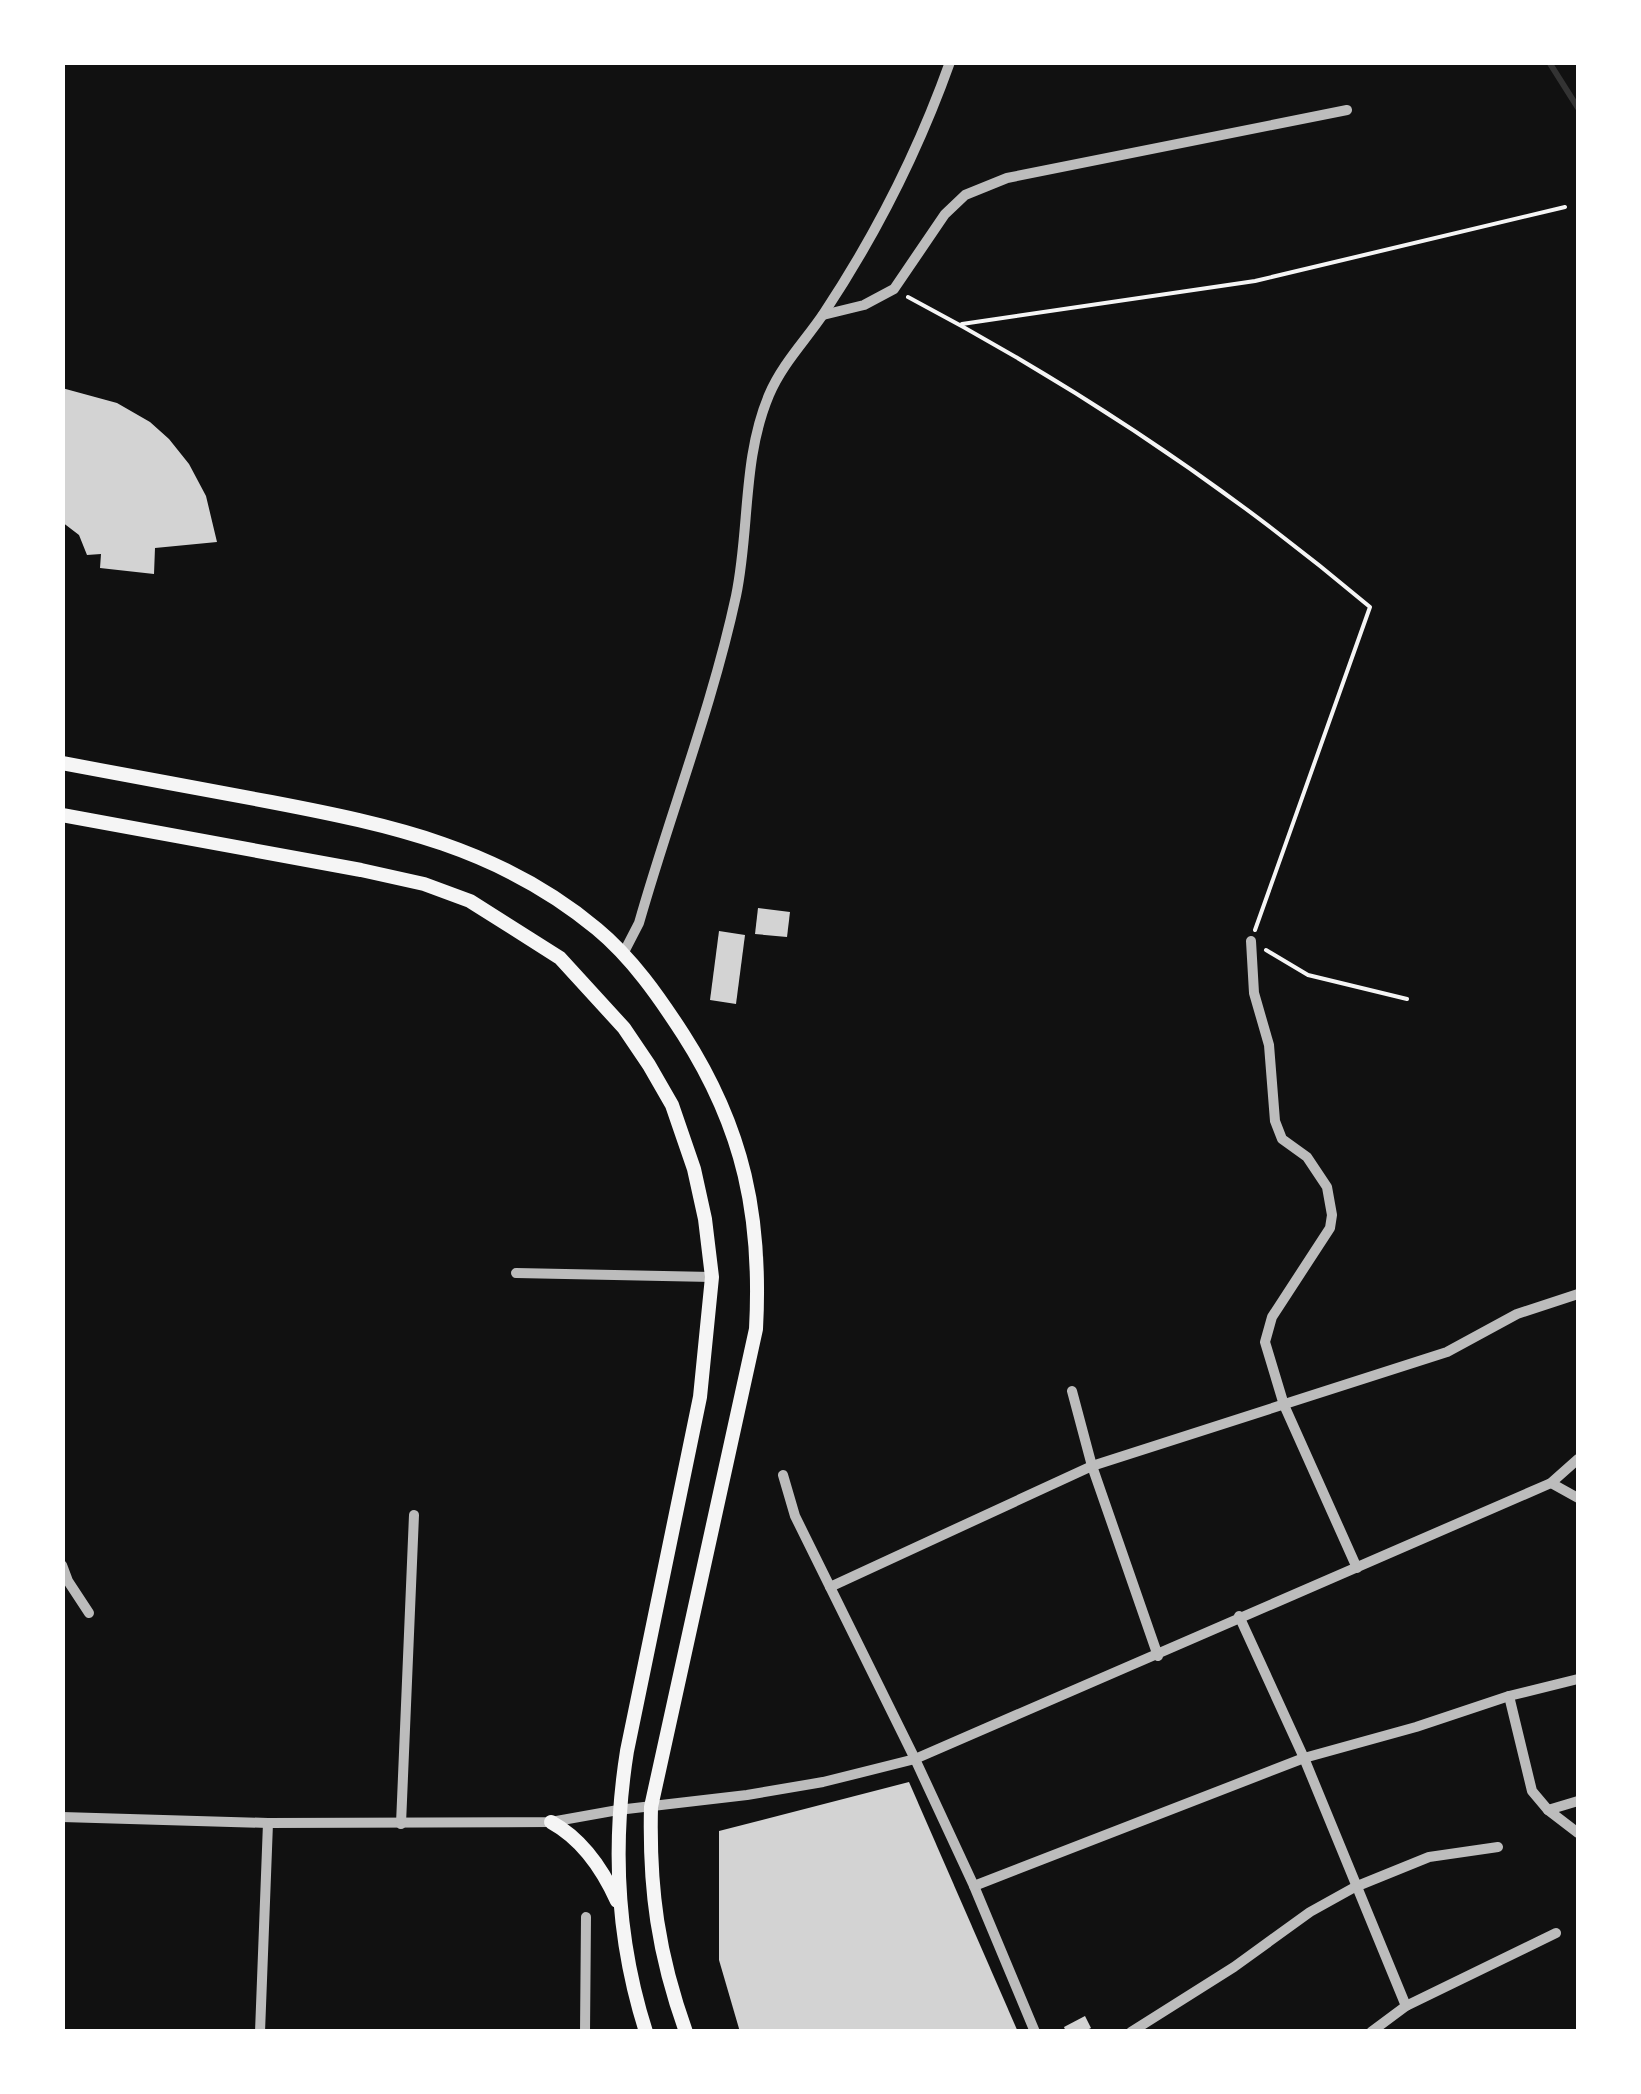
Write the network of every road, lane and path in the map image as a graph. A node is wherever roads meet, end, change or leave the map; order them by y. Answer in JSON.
{"nodes":[{"id":1,"x":950,"y":62,"type":"edge"},
{"id":2,"x":1347,"y":110,"type":"dead end"},
{"id":3,"x":1565,"y":207,"type":"dead end"},
{"id":4,"x":894,"y":290,"type":"junction"},
{"id":5,"x":823,"y":314,"type":"junction"},
{"id":6,"x":960,"y":324,"type":"junction"},
{"id":7,"x":62,"y":763,"type":"edge"},
{"id":8,"x":62,"y":815,"type":"edge"},
{"id":9,"x":1251,"y":941,"type":"junction"},
{"id":10,"x":622,"y":954,"type":"junction"},
{"id":11,"x":1407,"y":999,"type":"dead end"},
{"id":12,"x":516,"y":1273,"type":"dead end"},
{"id":13,"x":712,"y":1277,"type":"junction"},
{"id":14,"x":1578,"y":1294,"type":"edge"},
{"id":15,"x":1072,"y":1391,"type":"dead end"},
{"id":16,"x":1284,"y":1405,"type":"junction"},
{"id":17,"x":1578,"y":1459,"type":"edge"},
{"id":18,"x":1092,"y":1466,"type":"junction"},
{"id":19,"x":784,"y":1481,"type":"dead end"},
{"id":20,"x":1551,"y":1483,"type":"junction"},
{"id":21,"x":1578,"y":1498,"type":"edge"},
{"id":22,"x":414,"y":1515,"type":"dead end"},
{"id":23,"x":62,"y":1564,"type":"edge"},
{"id":24,"x":1358,"y":1568,"type":"junction"},
{"id":25,"x":830,"y":1587,"type":"junction"},
{"id":26,"x":89,"y":1613,"type":"dead end"},
{"id":27,"x":1239,"y":1616,"type":"junction"},
{"id":28,"x":1158,"y":1656,"type":"junction"},
{"id":29,"x":1578,"y":1680,"type":"edge"},
{"id":30,"x":1509,"y":1696,"type":"junction"},
{"id":31,"x":1304,"y":1758,"type":"junction"},
{"id":32,"x":915,"y":1759,"type":"junction"},
{"id":33,"x":1578,"y":1801,"type":"edge"},
{"id":34,"x":651,"y":1808,"type":"junction"},
{"id":35,"x":618,"y":1810,"type":"junction"},
{"id":36,"x":1548,"y":1810,"type":"junction"},
{"id":37,"x":62,"y":1816,"type":"edge"},
{"id":38,"x":551,"y":1822,"type":"junction"},
{"id":39,"x":268,"y":1824,"type":"junction"},
{"id":40,"x":400,"y":1824,"type":"junction"},
{"id":41,"x":1578,"y":1833,"type":"edge"},
{"id":42,"x":1498,"y":1847,"type":"dead end"},
{"id":43,"x":974,"y":1886,"type":"junction"},
{"id":44,"x":1355,"y":1887,"type":"junction"},
{"id":45,"x":621,"y":1914,"type":"junction"},
{"id":46,"x":586,"y":1917,"type":"dead end"},
{"id":47,"x":1556,"y":1933,"type":"dead end"},
{"id":48,"x":1406,"y":2006,"type":"junction"},
{"id":49,"x":260,"y":2032,"type":"edge"},
{"id":50,"x":585,"y":2032,"type":"edge"},
{"id":51,"x":646,"y":2032,"type":"edge"},
{"id":52,"x":686,"y":2032,"type":"edge"},
{"id":53,"x":1035,"y":2032,"type":"edge"},
{"id":54,"x":1131,"y":2032,"type":"edge"},
{"id":55,"x":1371,"y":2032,"type":"edge"}],
"edges":[{"from":1,"to":5,"type":"street"},
{"from":2,"to":4,"type":"street"},
{"from":3,"to":6,"type":"path"},
{"from":4,"to":5,"type":"street"},
{"from":4,"to":6,"type":"path"},
{"from":5,"to":10,"type":"street"},
{"from":6,"to":9,"type":"path"},
{"from":7,"to":10,"type":"main road"},
{"from":8,"to":13,"type":"main road"},
{"from":9,"to":11,"type":"path"},
{"from":9,"to":16,"type":"street"},
{"from":10,"to":34,"type":"main road"},
{"from":12,"to":13,"type":"street"},
{"from":13,"to":35,"type":"main road"},
{"from":14,"to":16,"type":"street"},
{"from":15,"to":18,"type":"street"},
{"from":16,"to":18,"type":"street"},
{"from":16,"to":24,"type":"street"},
{"from":17,"to":20,"type":"street"},
{"from":18,"to":25,"type":"street"},
{"from":18,"to":28,"type":"street"},
{"from":19,"to":25,"type":"street"},
{"from":20,"to":21,"type":"street"},
{"from":20,"to":24,"type":"street"},
{"from":22,"to":40,"type":"street"},
{"from":23,"to":26,"type":"street"},
{"from":24,"to":27,"type":"street"},
{"from":25,"to":32,"type":"street"},
{"from":27,"to":28,"type":"street"},
{"from":27,"to":31,"type":"street"},
{"from":28,"to":32,"type":"street"},
{"from":29,"to":30,"type":"street"},
{"from":30,"to":31,"type":"street"},
{"from":30,"to":36,"type":"street"},
{"from":31,"to":43,"type":"street"},
{"from":31,"to":44,"type":"street"},
{"from":32,"to":34,"type":"street"},
{"from":32,"to":43,"type":"street"},
{"from":33,"to":36,"type":"street"},
{"from":34,"to":35,"type":"street"},
{"from":34,"to":52,"type":"main road"},
{"from":35,"to":38,"type":"street"},
{"from":35,"to":45,"type":"main road"},
{"from":36,"to":41,"type":"street"},
{"from":37,"to":39,"type":"street"},
{"from":38,"to":40,"type":"street"},
{"from":38,"to":45,"type":"main road"},
{"from":39,"to":40,"type":"street"},
{"from":39,"to":49,"type":"street"},
{"from":42,"to":44,"type":"street"},
{"from":43,"to":53,"type":"street"},
{"from":44,"to":48,"type":"street"},
{"from":44,"to":54,"type":"street"},
{"from":45,"to":51,"type":"main road"},
{"from":46,"to":50,"type":"street"},
{"from":47,"to":48,"type":"street"},
{"from":48,"to":55,"type":"street"}]}
